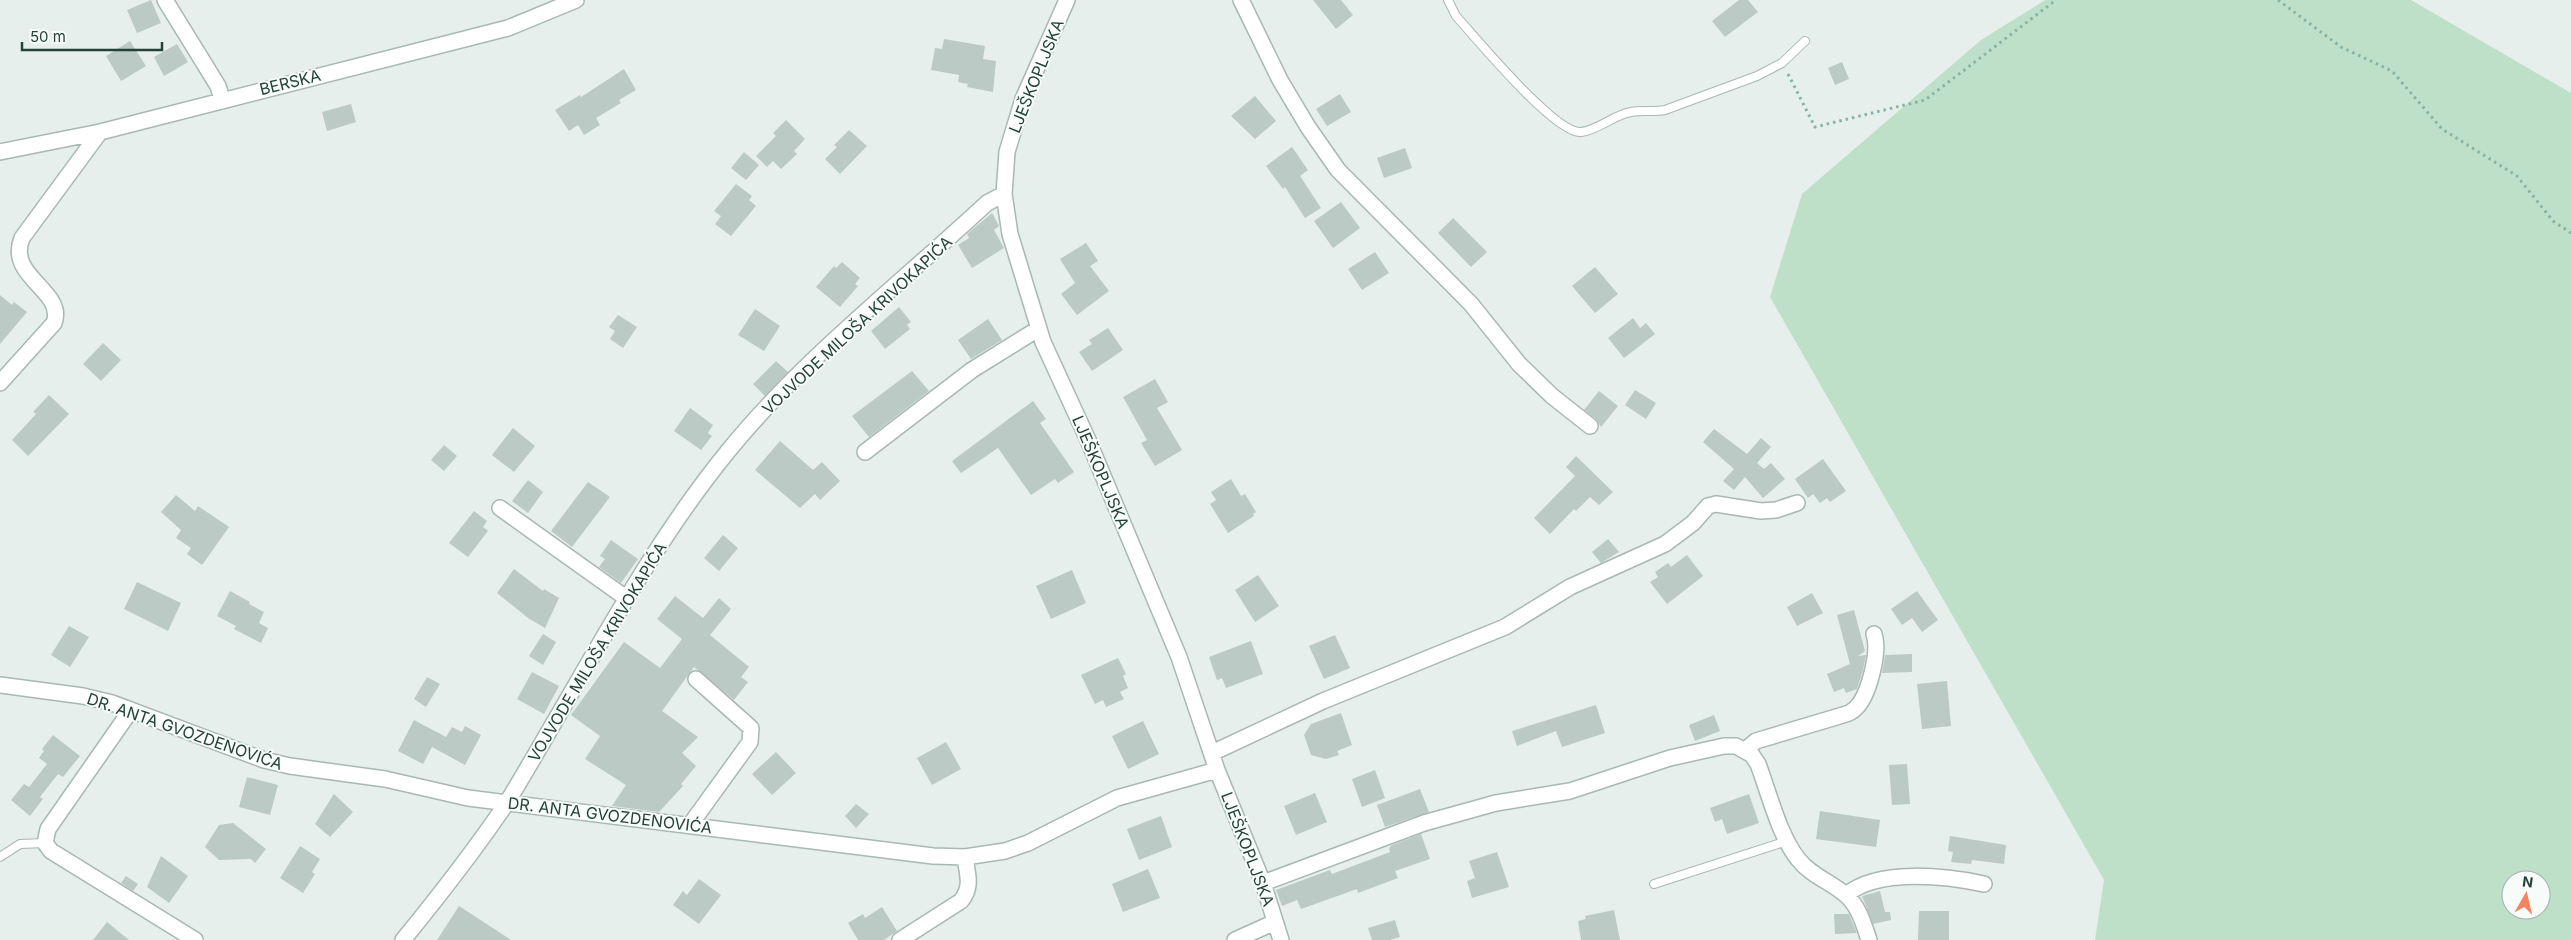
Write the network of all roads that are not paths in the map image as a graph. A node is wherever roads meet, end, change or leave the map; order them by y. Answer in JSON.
{"nodes":[{"id":1,"x":165,"y":0,"type":"edge"},
{"id":2,"x":576,"y":0,"type":"edge"},
{"id":3,"x":1067,"y":0,"type":"edge"},
{"id":4,"x":1241,"y":0,"type":"edge"},
{"id":5,"x":1448,"y":0,"type":"edge"},
{"id":6,"x":1805,"y":40,"type":"dead end"},
{"id":7,"x":222,"y":99,"type":"junction"},
{"id":8,"x":100,"y":132,"type":"junction"},
{"id":9,"x":0,"y":152,"type":"edge"},
{"id":10,"x":1004,"y":194,"type":"junction"},
{"id":11,"x":1038,"y":329,"type":"junction"},
{"id":12,"x":0,"y":383,"type":"edge"},
{"id":13,"x":1590,"y":426,"type":"dead end"},
{"id":14,"x":865,"y":452,"type":"dead end"},
{"id":15,"x":1797,"y":503,"type":"dead end"},
{"id":16,"x":500,"y":508,"type":"dead end"},
{"id":17,"x":626,"y":598,"type":"junction"},
{"id":18,"x":1874,"y":634,"type":"dead end"},
{"id":19,"x":696,"y":679,"type":"dead end"},
{"id":20,"x":0,"y":685,"type":"edge"},
{"id":21,"x":131,"y":710,"type":"junction"},
{"id":22,"x":1745,"y":750,"type":"junction"},
{"id":23,"x":1212,"y":753,"type":"junction"},
{"id":24,"x":1217,"y":770,"type":"junction"},
{"id":25,"x":506,"y":803,"type":"junction"},
{"id":26,"x":690,"y":825,"type":"junction"},
{"id":27,"x":1788,"y":841,"type":"junction"},
{"id":28,"x":45,"y":844,"type":"junction"},
{"id":29,"x":0,"y":856,"type":"edge"},
{"id":30,"x":966,"y":857,"type":"junction"},
{"id":31,"x":1264,"y":883,"type":"junction"},
{"id":32,"x":1654,"y":884,"type":"dead end"},
{"id":33,"x":1984,"y":884,"type":"dead end"},
{"id":34,"x":1846,"y":896,"type":"junction"},
{"id":35,"x":1275,"y":922,"type":"junction"},
{"id":36,"x":195,"y":940,"type":"edge"},
{"id":37,"x":403,"y":940,"type":"edge"},
{"id":38,"x":900,"y":940,"type":"edge"},
{"id":39,"x":1235,"y":940,"type":"edge"},
{"id":40,"x":1281,"y":940,"type":"edge"},
{"id":41,"x":1869,"y":940,"type":"edge"}],
"edges":[{"from":1,"to":7,"type":"street"},
{"from":2,"to":7,"type":"street","name":"BERSKA"},
{"from":3,"to":10,"type":"street","name":"LJEŠKOPLJSKA"},
{"from":4,"to":13,"type":"street"},
{"from":5,"to":6,"type":"lane"},
{"from":7,"to":8,"type":"street","name":"BERSKA"},
{"from":8,"to":9,"type":"street","name":"BERSKA"},
{"from":8,"to":12,"type":"street"},
{"from":10,"to":11,"type":"street","name":"LJEŠKOPLJSKA"},
{"from":10,"to":17,"type":"street","name":"VOJVODE MILOŠA KRIVOKAPIĆA"},
{"from":11,"to":14,"type":"street"},
{"from":11,"to":23,"type":"street","name":"LJEŠKOPLJSKA"},
{"from":15,"to":23,"type":"street"},
{"from":16,"to":17,"type":"street"},
{"from":17,"to":25,"type":"street","name":"VOJVODE MILOŠA KRIVOKAPIĆA"},
{"from":18,"to":22,"type":"street"},
{"from":19,"to":26,"type":"street"},
{"from":20,"to":21,"type":"street","name":"DR. ANTA GVOZDENOVIĆA"},
{"from":21,"to":25,"type":"street","name":"DR. ANTA GVOZDENOVIĆA"},
{"from":21,"to":28,"type":"street"},
{"from":22,"to":27,"type":"street"},
{"from":22,"to":31,"type":"street"},
{"from":23,"to":24,"type":"street","name":"LJEŠKOPLJSKA"},
{"from":24,"to":30,"type":"street","name":"DR. ANTA GVOZDENOVIĆA"},
{"from":24,"to":31,"type":"street","name":"LJEŠKOPLJSKA"},
{"from":25,"to":26,"type":"street","name":"DR. ANTA GVOZDENOVIĆA"},
{"from":25,"to":37,"type":"street","name":"VOJVODE MILOŠA KRIVOKAPIĆA"},
{"from":26,"to":30,"type":"street","name":"DR. ANTA GVOZDENOVIĆA"},
{"from":27,"to":32,"type":"lane"},
{"from":27,"to":34,"type":"street"},
{"from":28,"to":29,"type":"lane"},
{"from":28,"to":36,"type":"street"},
{"from":30,"to":38,"type":"street"},
{"from":31,"to":35,"type":"street","name":"LJEŠKOPLJSKA"},
{"from":33,"to":34,"type":"street"},
{"from":34,"to":41,"type":"street"},
{"from":35,"to":39,"type":"street"},
{"from":35,"to":40,"type":"street","name":"LJEŠKOPLJSKA"}]}
